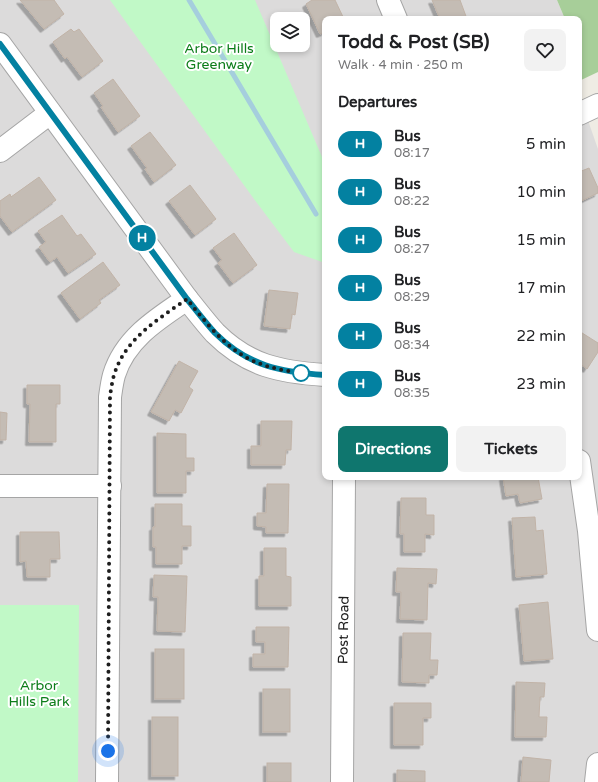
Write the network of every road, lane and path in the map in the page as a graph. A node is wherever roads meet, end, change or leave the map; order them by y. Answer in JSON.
{"nodes":[{"id":1,"x":388,"y":0,"type":"edge"},
{"id":2,"x":395,"y":16,"type":"edge"},
{"id":3,"x":0,"y":44,"type":"edge"},
{"id":4,"x":598,"y":105,"type":"edge"},
{"id":5,"x":50,"y":113,"type":"junction"},
{"id":6,"x":582,"y":113,"type":"edge"},
{"id":7,"x":0,"y":151,"type":"edge"},
{"id":8,"x":187,"y":299,"type":"junction"},
{"id":9,"x":322,"y":375,"type":"edge"},
{"id":10,"x":344,"y":480,"type":"edge"},
{"id":11,"x":582,"y":480,"type":"edge"},
{"id":12,"x":0,"y":486,"type":"edge"},
{"id":13,"x":110,"y":486,"type":"junction"},
{"id":14,"x":598,"y":630,"type":"edge"},
{"id":15,"x":598,"y":764,"type":"edge"},
{"id":16,"x":107,"y":782,"type":"edge"},
{"id":17,"x":342,"y":782,"type":"edge"},
{"id":18,"x":596,"y":782,"type":"edge"}],
"edges":[{"from":1,"to":2,"type":"street"},
{"from":3,"to":5,"type":"street"},
{"from":4,"to":6,"type":"street"},
{"from":5,"to":7,"type":"street"},
{"from":5,"to":8,"type":"street"},
{"from":8,"to":9,"type":"street"},
{"from":8,"to":13,"type":"street"},
{"from":10,"to":17,"type":"street","name":"Post Road"},
{"from":11,"to":14,"type":"street"},
{"from":12,"to":13,"type":"street"},
{"from":13,"to":16,"type":"street"},
{"from":15,"to":18,"type":"street"}]}
